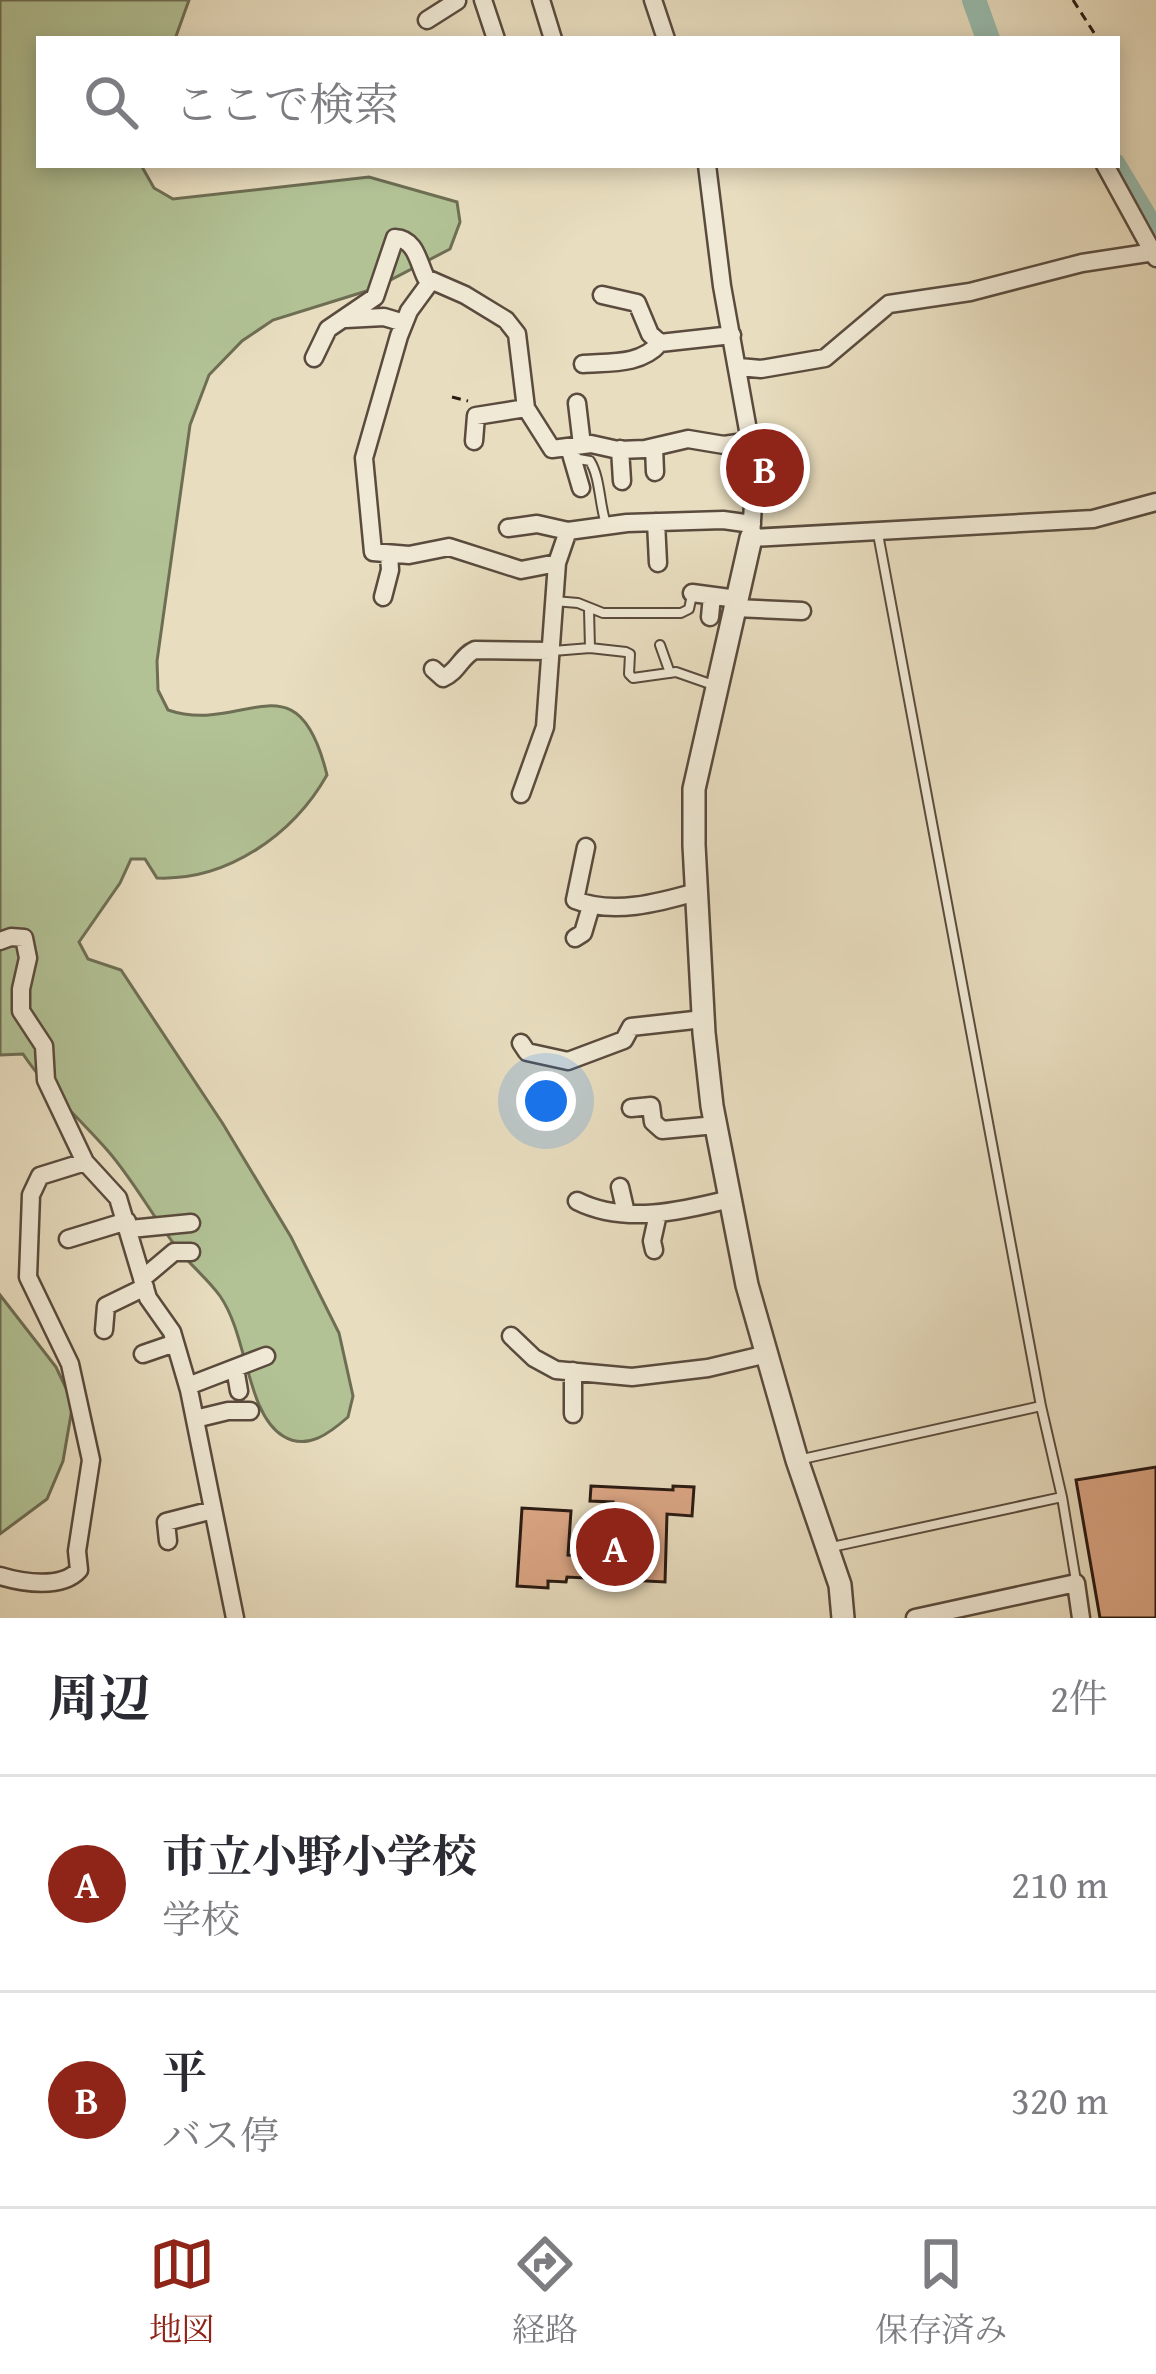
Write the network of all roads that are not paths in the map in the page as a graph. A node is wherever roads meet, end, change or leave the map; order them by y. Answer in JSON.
{"nodes":[{"id":1,"x":458,"y":0,"type":"edge"},
{"id":2,"x":483,"y":0,"type":"edge"},
{"id":3,"x":541,"y":0,"type":"edge"},
{"id":4,"x":653,"y":0,"type":"edge"},
{"id":5,"x":427,"y":20,"type":"dead end"},
{"id":6,"x":495,"y":36,"type":"edge"},
{"id":7,"x":552,"y":36,"type":"edge"},
{"id":8,"x":665,"y":36,"type":"edge"},
{"id":9,"x":707,"y":168,"type":"edge"},
{"id":10,"x":1107,"y":168,"type":"edge"},
{"id":11,"x":1155,"y":255,"type":"edge"},
{"id":12,"x":431,"y":280,"type":"junction"},
{"id":13,"x":602,"y":295,"type":"dead end"},
{"id":14,"x":344,"y":319,"type":"junction"},
{"id":15,"x":404,"y":323,"type":"junction"},
{"id":16,"x":732,"y":335,"type":"junction"},
{"id":17,"x":660,"y":343,"type":"junction"},
{"id":18,"x":314,"y":358,"type":"dead end"},
{"id":19,"x":584,"y":364,"type":"dead end"},
{"id":20,"x":739,"y":368,"type":"junction"},
{"id":21,"x":577,"y":403,"type":"dead end"},
{"id":22,"x":526,"y":408,"type":"junction"},
{"id":23,"x":474,"y":441,"type":"dead end"},
{"id":24,"x":751,"y":441,"type":"junction"},
{"id":25,"x":654,"y":447,"type":"junction"},
{"id":26,"x":620,"y":449,"type":"junction"},
{"id":27,"x":574,"y":450,"type":"junction"},
{"id":28,"x":655,"y":472,"type":"dead end"},
{"id":29,"x":622,"y":481,"type":"dead end"},
{"id":30,"x":581,"y":488,"type":"dead end"},
{"id":31,"x":1156,"y":502,"type":"edge"},
{"id":32,"x":656,"y":522,"type":"junction"},
{"id":33,"x":508,"y":528,"type":"dead end"},
{"id":34,"x":608,"y":528,"type":"junction"},
{"id":35,"x":568,"y":531,"type":"junction"},
{"id":36,"x":751,"y":531,"type":"junction"},
{"id":37,"x":878,"y":532,"type":"junction"},
{"id":38,"x":389,"y":554,"type":"junction"},
{"id":39,"x":557,"y":563,"type":"junction"},
{"id":40,"x":658,"y":563,"type":"dead end"},
{"id":41,"x":692,"y":593,"type":"joint"},
{"id":42,"x":712,"y":596,"type":"junction"},
{"id":43,"x":383,"y":597,"type":"dead end"},
{"id":44,"x":554,"y":601,"type":"junction"},
{"id":45,"x":736,"y":603,"type":"junction"},
{"id":46,"x":589,"y":610,"type":"junction"},
{"id":47,"x":802,"y":611,"type":"dead end"},
{"id":48,"x":710,"y":617,"type":"dead end"},
{"id":49,"x":660,"y":645,"type":"dead end"},
{"id":50,"x":590,"y":648,"type":"junction"},
{"id":51,"x":550,"y":651,"type":"junction"},
{"id":52,"x":433,"y":669,"type":"dead end"},
{"id":53,"x":670,"y":674,"type":"junction"},
{"id":54,"x":717,"y":687,"type":"junction"},
{"id":55,"x":521,"y":794,"type":"dead end"},
{"id":56,"x":586,"y":847,"type":"dead end"},
{"id":57,"x":696,"y":892,"type":"junction"},
{"id":58,"x":591,"y":906,"type":"junction"},
{"id":59,"x":575,"y":938,"type":"dead end"},
{"id":60,"x":0,"y":941,"type":"edge"},
{"id":61,"x":704,"y":1019,"type":"junction"},
{"id":62,"x":520,"y":1042,"type":"dead end"},
{"id":63,"x":631,"y":1108,"type":"dead end"},
{"id":64,"x":716,"y":1125,"type":"junction"},
{"id":65,"x":85,"y":1162,"type":"junction"},
{"id":66,"x":620,"y":1187,"type":"dead end"},
{"id":67,"x":730,"y":1199,"type":"junction"},
{"id":68,"x":578,"y":1201,"type":"dead end"},
{"id":69,"x":626,"y":1213,"type":"junction"},
{"id":70,"x":658,"y":1214,"type":"junction"},
{"id":71,"x":190,"y":1223,"type":"dead end"},
{"id":72,"x":128,"y":1225,"type":"junction"},
{"id":73,"x":68,"y":1239,"type":"dead end"},
{"id":74,"x":655,"y":1250,"type":"dead end"},
{"id":75,"x":191,"y":1252,"type":"dead end"},
{"id":76,"x":143,"y":1283,"type":"junction"},
{"id":77,"x":104,"y":1330,"type":"dead end"},
{"id":78,"x":511,"y":1336,"type":"dead end"},
{"id":79,"x":175,"y":1342,"type":"junction"},
{"id":80,"x":143,"y":1354,"type":"dead end"},
{"id":81,"x":767,"y":1354,"type":"junction"},
{"id":82,"x":266,"y":1355,"type":"dead end"},
{"id":83,"x":236,"y":1368,"type":"junction"},
{"id":84,"x":573,"y":1371,"type":"junction"},
{"id":85,"x":188,"y":1386,"type":"junction"},
{"id":86,"x":239,"y":1391,"type":"dead end"},
{"id":87,"x":1041,"y":1406,"type":"junction"},
{"id":88,"x":250,"y":1411,"type":"dead end"},
{"id":89,"x":573,"y":1414,"type":"dead end"},
{"id":90,"x":194,"y":1419,"type":"junction"},
{"id":91,"x":797,"y":1460,"type":"junction"},
{"id":92,"x":1062,"y":1497,"type":"junction"},
{"id":93,"x":213,"y":1510,"type":"junction"},
{"id":94,"x":168,"y":1540,"type":"dead end"},
{"id":95,"x":829,"y":1548,"type":"junction"},
{"id":96,"x":0,"y":1576,"type":"edge"},
{"id":97,"x":1076,"y":1583,"type":"junction"},
{"id":98,"x":235,"y":1618,"type":"edge"},
{"id":99,"x":843,"y":1618,"type":"edge"},
{"id":100,"x":916,"y":1618,"type":"edge"},
{"id":101,"x":1081,"y":1618,"type":"edge"}],
"edges":[{"from":1,"to":5,"type":"street"},
{"from":2,"to":6,"type":"street"},
{"from":3,"to":7,"type":"street"},
{"from":4,"to":8,"type":"street"},
{"from":9,"to":16,"type":"street"},
{"from":10,"to":11,"type":"street"},
{"from":11,"to":20,"type":"street"},
{"from":12,"to":14,"type":"street"},
{"from":12,"to":15,"type":"street"},
{"from":12,"to":22,"type":"street"},
{"from":13,"to":17,"type":"street"},
{"from":14,"to":15,"type":"street"},
{"from":14,"to":18,"type":"street"},
{"from":15,"to":38,"type":"street"},
{"from":16,"to":17,"type":"street"},
{"from":16,"to":20,"type":"street"},
{"from":17,"to":19,"type":"street"},
{"from":20,"to":24,"type":"street"},
{"from":21,"to":27,"type":"street"},
{"from":22,"to":23,"type":"street"},
{"from":22,"to":27,"type":"street"},
{"from":24,"to":25,"type":"street"},
{"from":24,"to":36,"type":"street"},
{"from":25,"to":26,"type":"street"},
{"from":25,"to":28,"type":"street"},
{"from":26,"to":27,"type":"street"},
{"from":26,"to":29,"type":"street"},
{"from":27,"to":30,"type":"street"},
{"from":27,"to":34,"type":"lane"},
{"from":31,"to":37,"type":"street"},
{"from":32,"to":34,"type":"street"},
{"from":32,"to":36,"type":"street"},
{"from":32,"to":40,"type":"street"},
{"from":33,"to":35,"type":"street"},
{"from":34,"to":35,"type":"street"},
{"from":35,"to":39,"type":"street"},
{"from":36,"to":37,"type":"street"},
{"from":36,"to":45,"type":"street"},
{"from":37,"to":87,"type":"lane"},
{"from":38,"to":39,"type":"street"},
{"from":38,"to":43,"type":"street"},
{"from":39,"to":44,"type":"street"},
{"from":41,"to":42,"type":"street"},
{"from":41,"to":46,"type":"lane"},
{"from":42,"to":45,"type":"street"},
{"from":42,"to":48,"type":"street"},
{"from":44,"to":46,"type":"lane"},
{"from":44,"to":51,"type":"street"},
{"from":45,"to":47,"type":"street"},
{"from":45,"to":54,"type":"street"},
{"from":46,"to":50,"type":"lane"},
{"from":49,"to":53,"type":"lane"},
{"from":50,"to":51,"type":"lane"},
{"from":50,"to":53,"type":"lane"},
{"from":51,"to":52,"type":"street"},
{"from":51,"to":55,"type":"street"},
{"from":53,"to":54,"type":"lane"},
{"from":54,"to":57,"type":"street"},
{"from":56,"to":58,"type":"street"},
{"from":57,"to":58,"type":"street"},
{"from":57,"to":61,"type":"street"},
{"from":58,"to":59,"type":"street"},
{"from":60,"to":65,"type":"street"},
{"from":61,"to":62,"type":"street"},
{"from":61,"to":64,"type":"street"},
{"from":63,"to":64,"type":"street"},
{"from":64,"to":67,"type":"street"},
{"from":65,"to":72,"type":"street"},
{"from":65,"to":96,"type":"street"},
{"from":66,"to":69,"type":"street"},
{"from":67,"to":70,"type":"street"},
{"from":67,"to":81,"type":"street"},
{"from":68,"to":69,"type":"street"},
{"from":69,"to":70,"type":"street"},
{"from":70,"to":74,"type":"street"},
{"from":71,"to":72,"type":"street"},
{"from":72,"to":73,"type":"street"},
{"from":72,"to":76,"type":"street"},
{"from":75,"to":76,"type":"street"},
{"from":76,"to":77,"type":"street"},
{"from":76,"to":79,"type":"street"},
{"from":78,"to":84,"type":"street"},
{"from":79,"to":80,"type":"street"},
{"from":79,"to":85,"type":"street"},
{"from":81,"to":84,"type":"street"},
{"from":81,"to":91,"type":"street"},
{"from":82,"to":83,"type":"street"},
{"from":83,"to":85,"type":"street"},
{"from":83,"to":86,"type":"street"},
{"from":84,"to":89,"type":"street"},
{"from":85,"to":90,"type":"street"},
{"from":87,"to":91,"type":"lane"},
{"from":87,"to":92,"type":"lane"},
{"from":88,"to":90,"type":"street"},
{"from":90,"to":93,"type":"street"},
{"from":91,"to":95,"type":"street"},
{"from":92,"to":95,"type":"lane"},
{"from":92,"to":97,"type":"lane"},
{"from":93,"to":94,"type":"street"},
{"from":93,"to":98,"type":"street"},
{"from":95,"to":99,"type":"street"},
{"from":97,"to":100,"type":"street"},
{"from":97,"to":101,"type":"street"}]}
